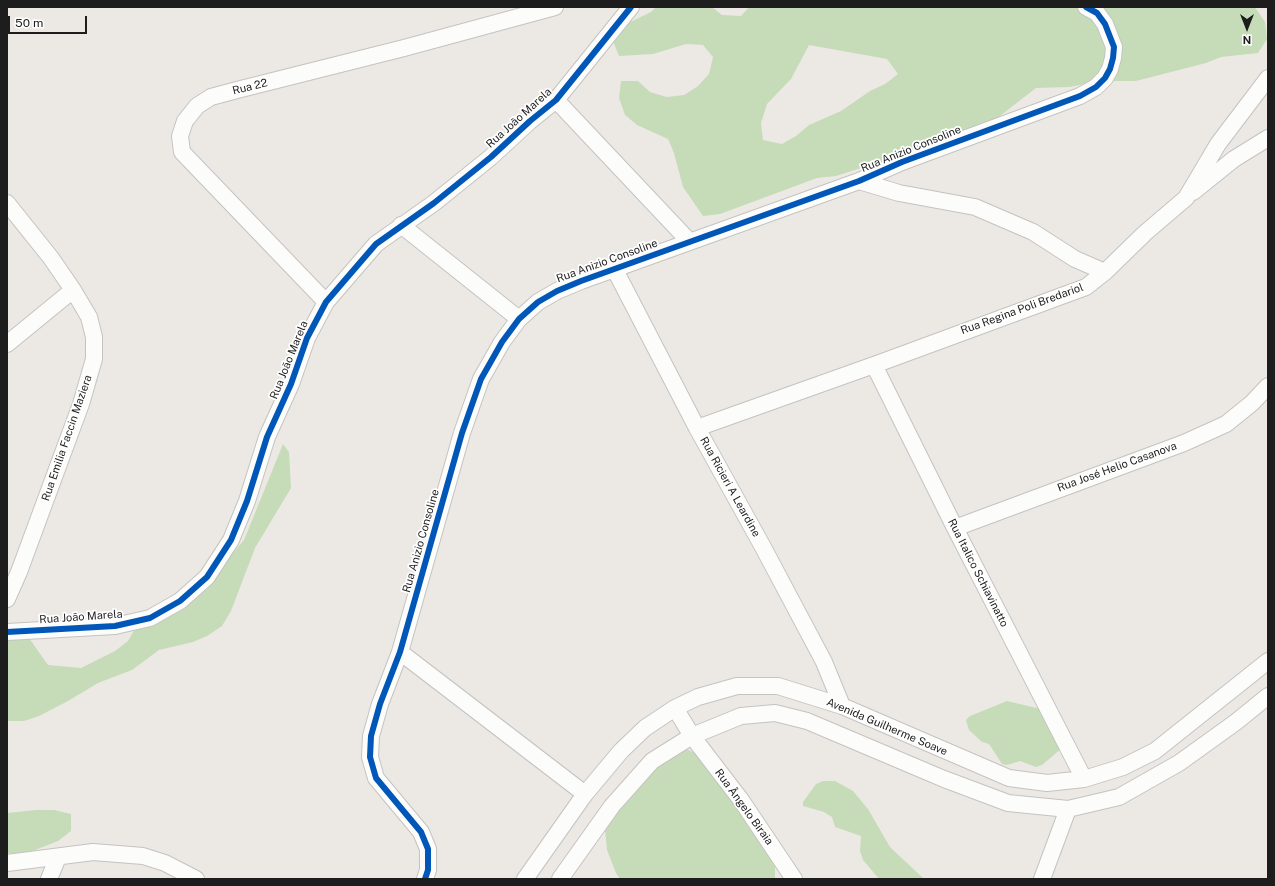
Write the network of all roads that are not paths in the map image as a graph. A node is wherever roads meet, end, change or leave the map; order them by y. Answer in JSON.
{"nodes":[{"id":1,"x":555,"y":7,"type":"edge"},
{"id":2,"x":631,"y":7,"type":"edge"},
{"id":3,"x":1086,"y":7,"type":"edge"},
{"id":4,"x":520,"y":12,"type":"edge"},
{"id":5,"x":1268,"y":78,"type":"edge"},
{"id":6,"x":556,"y":100,"type":"junction"},
{"id":7,"x":1268,"y":138,"type":"edge"},
{"id":8,"x":1218,"y":144,"type":"junction"},
{"id":9,"x":1234,"y":159,"type":"junction"},
{"id":10,"x":859,"y":181,"type":"junction"},
{"id":11,"x":1186,"y":198,"type":"junction"},
{"id":12,"x":7,"y":203,"type":"edge"},
{"id":13,"x":13,"y":216,"type":"edge"},
{"id":14,"x":402,"y":225,"type":"junction"},
{"id":15,"x":689,"y":241,"type":"junction"},
{"id":16,"x":615,"y":270,"type":"junction"},
{"id":17,"x":1105,"y":272,"type":"junction"},
{"id":18,"x":73,"y":290,"type":"junction"},
{"id":19,"x":326,"y":302,"type":"junction"},
{"id":20,"x":519,"y":319,"type":"junction"},
{"id":21,"x":7,"y":344,"type":"edge"},
{"id":22,"x":874,"y":365,"type":"junction"},
{"id":23,"x":1268,"y":386,"type":"edge"},
{"id":24,"x":697,"y":428,"type":"junction"},
{"id":25,"x":954,"y":528,"type":"junction"},
{"id":26,"x":7,"y":599,"type":"edge"},
{"id":27,"x":7,"y":632,"type":"edge"},
{"id":28,"x":400,"y":652,"type":"junction"},
{"id":29,"x":1268,"y":661,"type":"edge"},
{"id":30,"x":1268,"y":696,"type":"edge"},
{"id":31,"x":842,"y":706,"type":"junction"},
{"id":32,"x":675,"y":708,"type":"junction"},
{"id":33,"x":692,"y":736,"type":"junction"},
{"id":34,"x":1084,"y":779,"type":"junction"},
{"id":35,"x":585,"y":794,"type":"junction"},
{"id":36,"x":1068,"y":809,"type":"junction"},
{"id":37,"x":58,"y":857,"type":"junction"},
{"id":38,"x":7,"y":863,"type":"edge"},
{"id":39,"x":789,"y":877,"type":"edge"},
{"id":40,"x":49,"y":879,"type":"edge"},
{"id":41,"x":196,"y":879,"type":"edge"},
{"id":42,"x":425,"y":879,"type":"edge"},
{"id":43,"x":525,"y":879,"type":"edge"},
{"id":44,"x":560,"y":879,"type":"edge"},
{"id":45,"x":1042,"y":879,"type":"edge"}],
"edges":[{"from":1,"to":4,"type":"street","name":"Rua 22"},
{"from":2,"to":6,"type":"street","name":"Rua João Marela"},
{"from":3,"to":10,"type":"street","name":"Rua Anizio Consoline"},
{"from":4,"to":19,"type":"street","name":"Rua 22"},
{"from":5,"to":8,"type":"street","name":"Rua Regina Poli Bredariol"},
{"from":6,"to":14,"type":"street","name":"Rua João Marela"},
{"from":6,"to":15,"type":"street"},
{"from":7,"to":9,"type":"street"},
{"from":8,"to":9,"type":"street"},
{"from":8,"to":11,"type":"street","name":"Rua Regina Poli Bredariol"},
{"from":9,"to":11,"type":"street"},
{"from":10,"to":15,"type":"street","name":"Rua Anizio Consoline"},
{"from":10,"to":17,"type":"street"},
{"from":11,"to":17,"type":"street","name":"Rua Regina Poli Bredariol"},
{"from":12,"to":13,"type":"street","name":"Rua Emilia Faccin Maziera"},
{"from":13,"to":18,"type":"street","name":"Rua Emilia Faccin Maziera"},
{"from":14,"to":19,"type":"street","name":"Rua João Marela"},
{"from":14,"to":20,"type":"street"},
{"from":15,"to":16,"type":"street","name":"Rua Anizio Consoline"},
{"from":16,"to":20,"type":"street","name":"Rua Anizio Consoline"},
{"from":16,"to":24,"type":"street","name":"Rua Ricieri A Leardine"},
{"from":17,"to":22,"type":"street","name":"Rua Regina Poli Bredariol"},
{"from":18,"to":21,"type":"street"},
{"from":18,"to":26,"type":"street","name":"Rua Emilia Faccin Maziera"},
{"from":19,"to":27,"type":"street","name":"Rua João Marela"},
{"from":20,"to":28,"type":"street","name":"Rua Anizio Consoline"},
{"from":22,"to":24,"type":"street","name":"Rua Regina Poli Bredariol"},
{"from":22,"to":25,"type":"street","name":"Rua Italico Schiavinatto"},
{"from":23,"to":25,"type":"street","name":"Rua José Helio Casanova"},
{"from":24,"to":31,"type":"street","name":"Rua Ricieri A Leardine"},
{"from":25,"to":34,"type":"street","name":"Rua Italico Schiavinatto"},
{"from":28,"to":35,"type":"street"},
{"from":28,"to":42,"type":"street","name":"Rua Anizio Consoline"},
{"from":29,"to":34,"type":"street","name":"Avenida Guilherme Soave"},
{"from":30,"to":36,"type":"street"},
{"from":31,"to":32,"type":"street","name":"Avenida Guilherme Soave"},
{"from":31,"to":34,"type":"street","name":"Avenida Guilherme Soave"},
{"from":32,"to":33,"type":"street","name":"Rua Ângelo Biraia"},
{"from":32,"to":35,"type":"street","name":"Avenida Guilherme Soave"},
{"from":33,"to":36,"type":"street"},
{"from":33,"to":39,"type":"street","name":"Rua Ângelo Biraia"},
{"from":33,"to":44,"type":"street"},
{"from":35,"to":43,"type":"street","name":"Avenida Guilherme Soave"},
{"from":36,"to":45,"type":"street"},
{"from":37,"to":38,"type":"street"},
{"from":37,"to":40,"type":"street"},
{"from":37,"to":41,"type":"street"}]}
